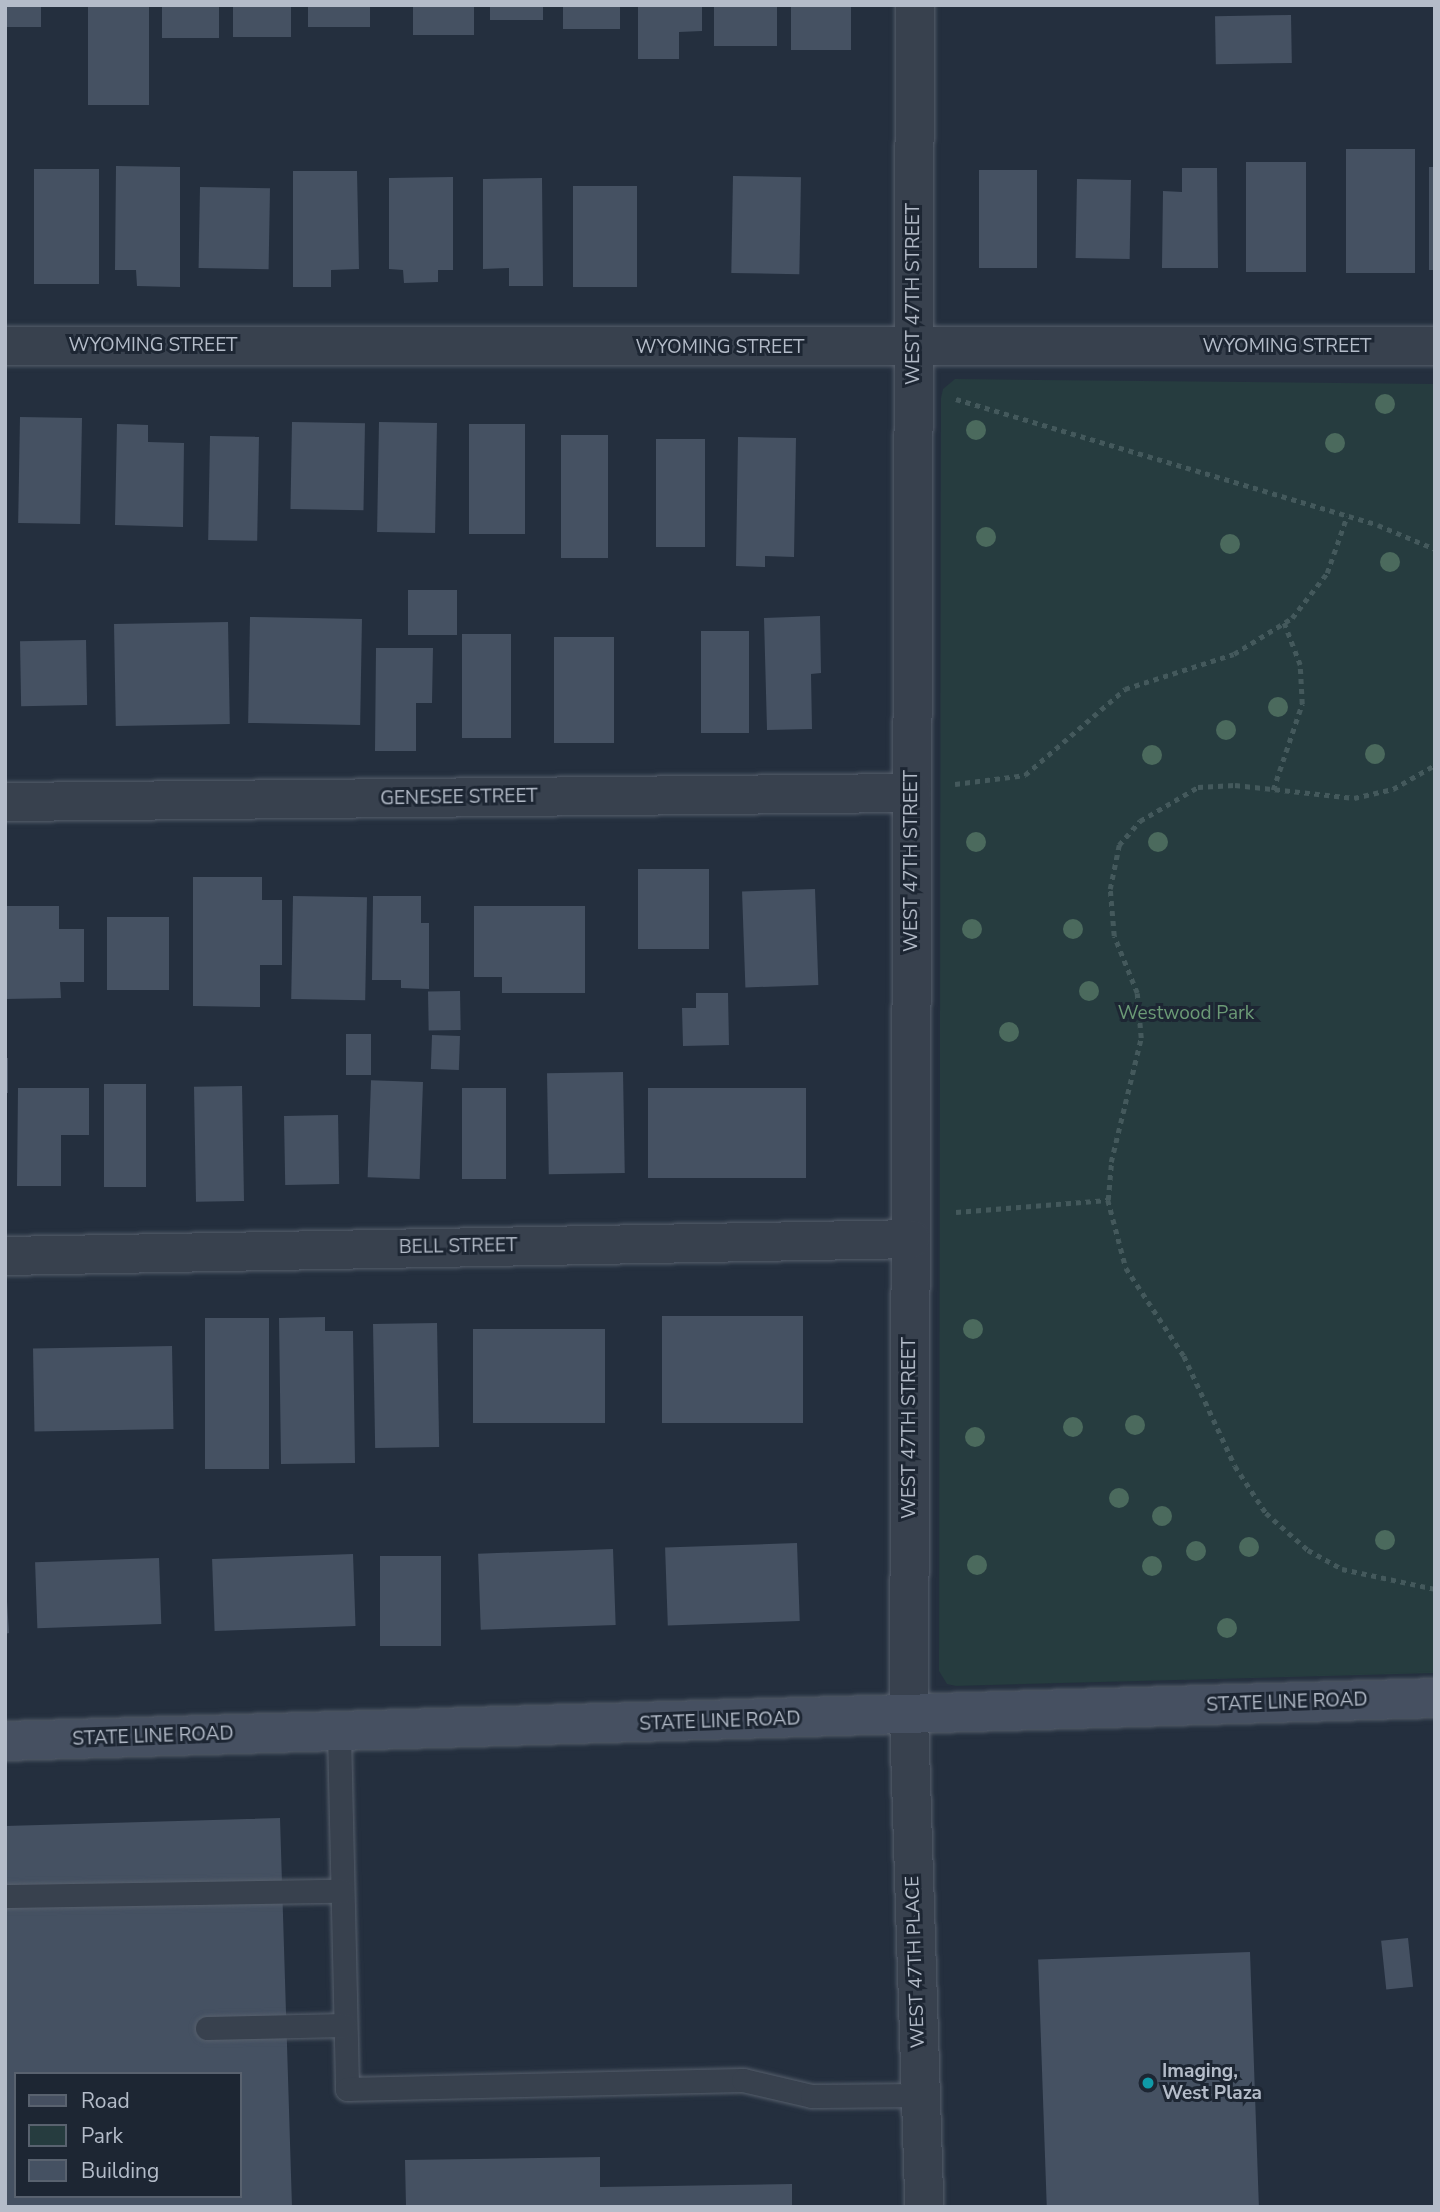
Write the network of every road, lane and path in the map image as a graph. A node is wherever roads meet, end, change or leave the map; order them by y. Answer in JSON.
{"nodes":[{"id":1,"x":915,"y":5,"type":"edge"},
{"id":2,"x":5,"y":346,"type":"edge"},
{"id":3,"x":1435,"y":346,"type":"edge"},
{"id":4,"x":913,"y":348,"type":"junction"},
{"id":5,"x":942,"y":398,"type":"dead end"},
{"id":6,"x":1347,"y":516,"type":"junction"},
{"id":7,"x":1435,"y":550,"type":"edge"},
{"id":8,"x":1284,"y":623,"type":"junction"},
{"id":9,"x":1435,"y":765,"type":"edge"},
{"id":10,"x":954,"y":784,"type":"dead end"},
{"id":11,"x":1273,"y":790,"type":"junction"},
{"id":12,"x":912,"y":793,"type":"junction"},
{"id":13,"x":5,"y":803,"type":"edge"},
{"id":14,"x":1108,"y":1200,"type":"junction"},
{"id":15,"x":951,"y":1213,"type":"dead end"},
{"id":16,"x":911,"y":1239,"type":"junction"},
{"id":17,"x":5,"y":1256,"type":"edge"},
{"id":18,"x":1435,"y":1589,"type":"edge"},
{"id":19,"x":1435,"y":1698,"type":"edge"},
{"id":20,"x":909,"y":1717,"type":"junction"},
{"id":21,"x":339,"y":1732,"type":"junction"},
{"id":22,"x":5,"y":1741,"type":"edge"},
{"id":23,"x":342,"y":1891,"type":"junction"},
{"id":24,"x":5,"y":1896,"type":"edge"},
{"id":25,"x":345,"y":2025,"type":"junction"},
{"id":26,"x":207,"y":2028,"type":"dead end"},
{"id":27,"x":920,"y":2095,"type":"junction"},
{"id":28,"x":924,"y":2207,"type":"edge"}],
"edges":[{"from":1,"to":4,"type":"street","name":"WEST 47TH STREET"},
{"from":2,"to":4,"type":"street","name":"WYOMING STREET"},
{"from":3,"to":4,"type":"street","name":"WYOMING STREET"},
{"from":4,"to":12,"type":"street","name":"WEST 47TH STREET"},
{"from":5,"to":6,"type":"path"},
{"from":6,"to":7,"type":"path"},
{"from":6,"to":8,"type":"path"},
{"from":8,"to":10,"type":"path"},
{"from":8,"to":11,"type":"path"},
{"from":9,"to":11,"type":"path"},
{"from":11,"to":14,"type":"path"},
{"from":12,"to":13,"type":"street","name":"GENESEE STREET"},
{"from":12,"to":16,"type":"street","name":"WEST 47TH STREET"},
{"from":14,"to":15,"type":"path"},
{"from":14,"to":18,"type":"path"},
{"from":16,"to":17,"type":"street","name":"BELL STREET"},
{"from":16,"to":20,"type":"street","name":"WEST 47TH STREET"},
{"from":19,"to":20,"type":"street","name":"STATE LINE ROAD"},
{"from":20,"to":21,"type":"street","name":"STATE LINE ROAD"},
{"from":20,"to":27,"type":"street","name":"WEST 47TH PLACE"},
{"from":21,"to":22,"type":"street","name":"STATE LINE ROAD"},
{"from":21,"to":23,"type":"lane"},
{"from":23,"to":24,"type":"lane"},
{"from":23,"to":25,"type":"lane"},
{"from":25,"to":26,"type":"lane"},
{"from":25,"to":27,"type":"lane"},
{"from":27,"to":28,"type":"street","name":"WEST 47TH PLACE"}]}
